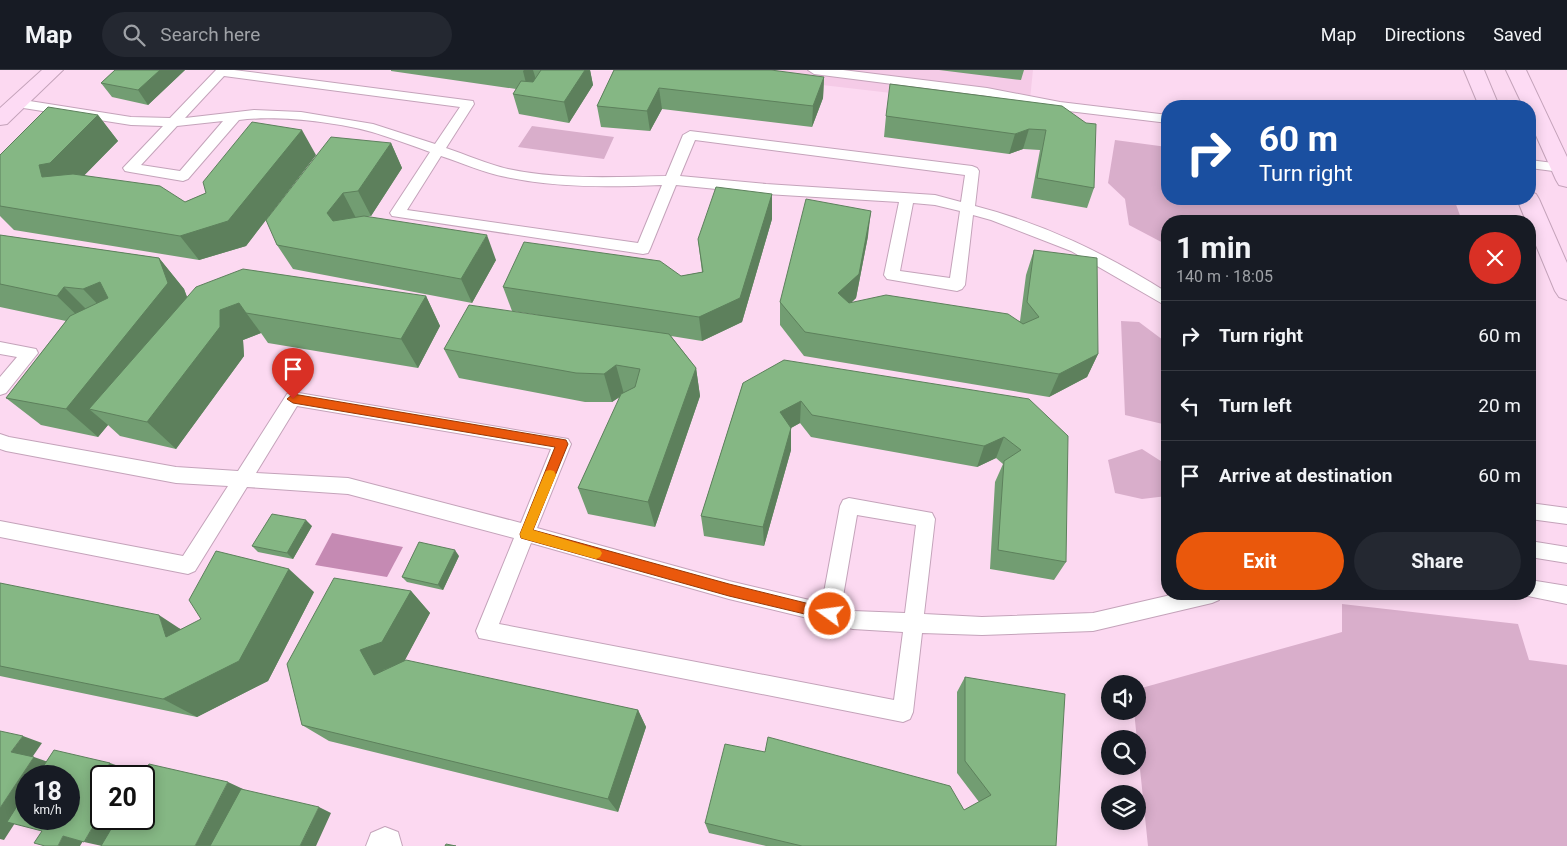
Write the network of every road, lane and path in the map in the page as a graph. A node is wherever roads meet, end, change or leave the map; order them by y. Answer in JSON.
{"nodes":[{"id":1,"x":53,"y":70,"type":"edge"},
{"id":2,"x":814,"y":70,"type":"edge"},
{"id":3,"x":1474,"y":70,"type":"edge"},
{"id":4,"x":1516,"y":70,"type":"edge"},
{"id":5,"x":1486,"y":100,"type":"edge"},
{"id":6,"x":1530,"y":100,"type":"edge"},
{"id":7,"x":17,"y":103,"type":"junction"},
{"id":8,"x":1536,"y":113,"type":"edge"},
{"id":9,"x":235,"y":116,"type":"junction"},
{"id":10,"x":1161,"y":118,"type":"edge"},
{"id":11,"x":0,"y":119,"type":"edge"},
{"id":12,"x":174,"y":122,"type":"junction"},
{"id":13,"x":439,"y":148,"type":"junction"},
{"id":14,"x":1536,"y":166,"type":"edge"},
{"id":15,"x":1564,"y":174,"type":"edge"},
{"id":16,"x":671,"y":180,"type":"junction"},
{"id":17,"x":906,"y":198,"type":"junction"},
{"id":18,"x":967,"y":209,"type":"junction"},
{"id":19,"x":1536,"y":218,"type":"edge"},
{"id":20,"x":1567,"y":291,"type":"edge"},
{"id":21,"x":1161,"y":297,"type":"edge"},
{"id":22,"x":0,"y":348,"type":"edge"},
{"id":23,"x":0,"y":388,"type":"edge"},
{"id":24,"x":0,"y":441,"type":"edge"},
{"id":25,"x":242,"y":478,"type":"junction"},
{"id":26,"x":1536,"y":512,"type":"edge"},
{"id":27,"x":1567,"y":516,"type":"edge"},
{"id":28,"x":0,"y":529,"type":"edge"},
{"id":29,"x":526,"y":534,"type":"junction"},
{"id":30,"x":1536,"y":550,"type":"edge"},
{"id":31,"x":1567,"y":555,"type":"edge"},
{"id":32,"x":1536,"y":590,"type":"edge"},
{"id":33,"x":1567,"y":595,"type":"edge"},
{"id":34,"x":1186,"y":600,"type":"edge"},
{"id":35,"x":830,"y":614,"type":"junction"},
{"id":36,"x":914,"y":622,"type":"junction"}],
"edges":[{"from":1,"to":7,"type":"main road"},
{"from":2,"to":10,"type":"lane"},
{"from":3,"to":5,"type":"main road"},
{"from":4,"to":6,"type":"main road"},
{"from":7,"to":11,"type":"main road"},
{"from":7,"to":12,"type":"lane"},
{"from":8,"to":15,"type":"main road"},
{"from":9,"to":12,"type":"lane"},
{"from":9,"to":12,"type":"lane"},
{"from":9,"to":13,"type":"lane"},
{"from":12,"to":13,"type":"lane"},
{"from":13,"to":16,"type":"lane"},
{"from":13,"to":16,"type":"lane"},
{"from":14,"to":15,"type":"lane"},
{"from":16,"to":17,"type":"lane"},
{"from":16,"to":18,"type":"lane"},
{"from":17,"to":18,"type":"lane"},
{"from":17,"to":18,"type":"lane"},
{"from":18,"to":21,"type":"lane"},
{"from":19,"to":20,"type":"main road"},
{"from":22,"to":23,"type":"lane"},
{"from":24,"to":25,"type":"lane"},
{"from":25,"to":28,"type":"lane"},
{"from":25,"to":29,"type":"lane"},
{"from":25,"to":29,"type":"lane"},
{"from":26,"to":27,"type":"lane"},
{"from":29,"to":35,"type":"lane"},
{"from":29,"to":36,"type":"lane"},
{"from":30,"to":31,"type":"lane"},
{"from":32,"to":33,"type":"lane"},
{"from":34,"to":36,"type":"lane"},
{"from":35,"to":36,"type":"lane"},
{"from":35,"to":36,"type":"lane"}]}
